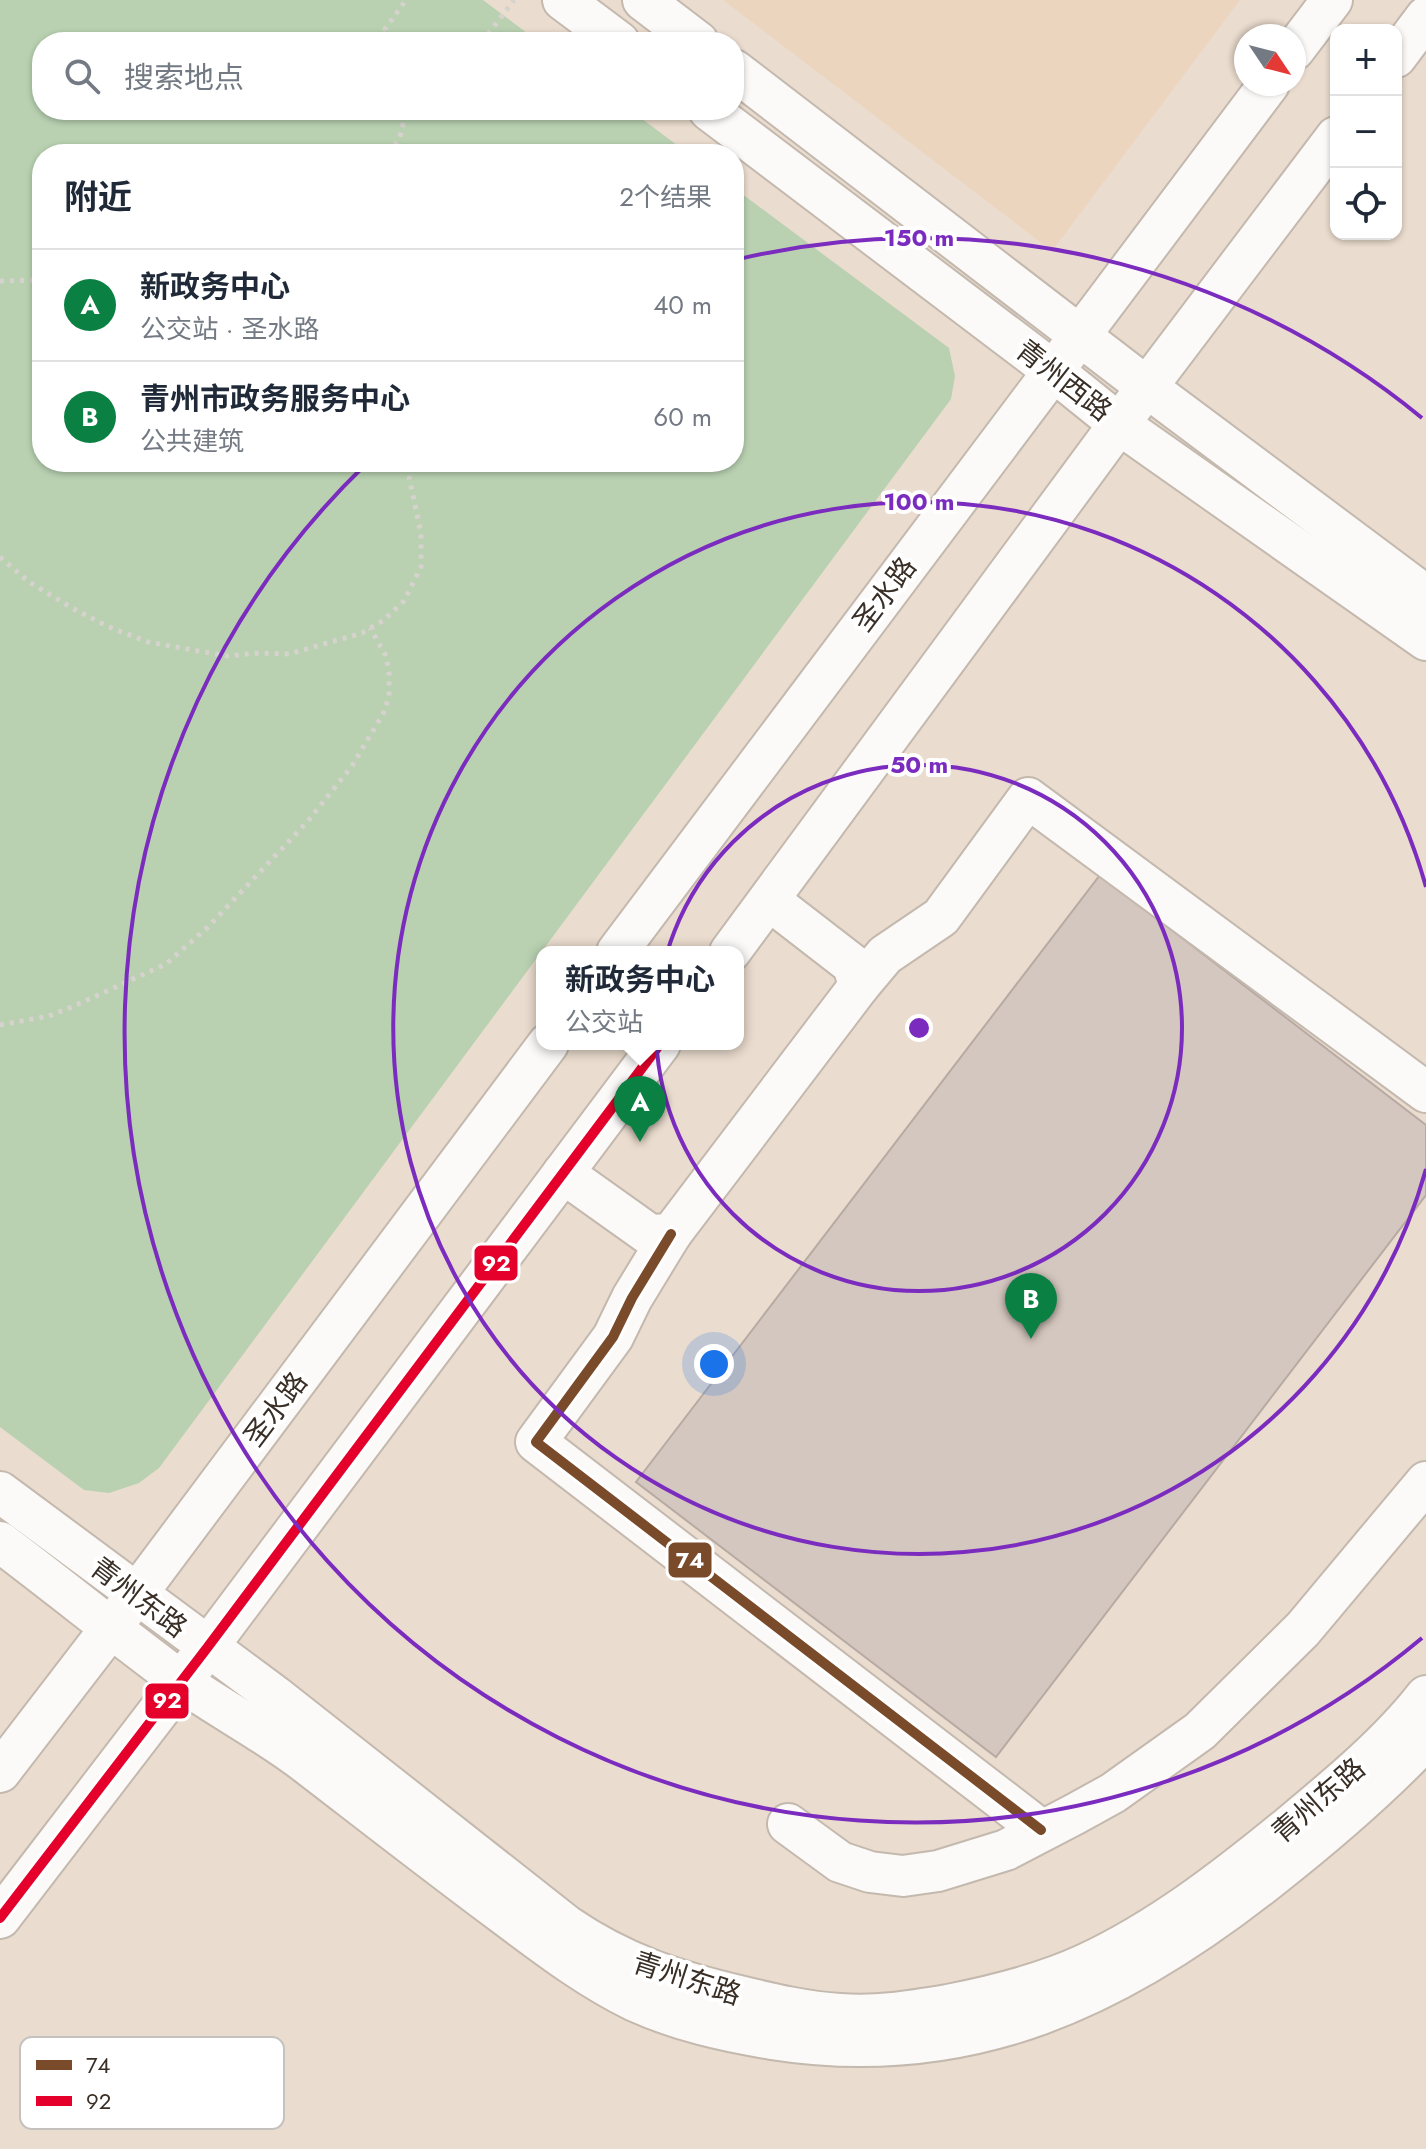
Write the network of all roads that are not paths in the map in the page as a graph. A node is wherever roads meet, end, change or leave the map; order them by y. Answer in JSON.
{"nodes":[{"id":1,"x":563,"y":0,"type":"edge"},
{"id":2,"x":643,"y":0,"type":"edge"},
{"id":3,"x":1332,"y":0,"type":"edge"},
{"id":4,"x":1426,"y":17,"type":"edge"},
{"id":5,"x":606,"y":32,"type":"edge"},
{"id":6,"x":685,"y":32,"type":"edge"},
{"id":7,"x":1306,"y":34,"type":"edge"},
{"id":8,"x":1402,"y":49,"type":"edge"},
{"id":9,"x":744,"y":78,"type":"edge"},
{"id":10,"x":1260,"y":96,"type":"edge"},
{"id":11,"x":722,"y":120,"type":"edge"},
{"id":12,"x":1330,"y":145,"type":"edge"},
{"id":13,"x":1080,"y":334,"type":"junction"},
{"id":14,"x":1052,"y":370,"type":"junction"},
{"id":15,"x":1148,"y":388,"type":"junction"},
{"id":16,"x":1119,"y":424,"type":"junction"},
{"id":17,"x":1426,"y":596,"type":"edge"},
{"id":18,"x":1426,"y":640,"type":"edge"},
{"id":19,"x":769,"y":900,"type":"junction"},
{"id":20,"x":621,"y":946,"type":"edge"},
{"id":21,"x":734,"y":946,"type":"edge"},
{"id":22,"x":859,"y":986,"type":"junction"},
{"id":23,"x":544,"y":1050,"type":"edge"},
{"id":24,"x":655,"y":1050,"type":"edge"},
{"id":25,"x":1426,"y":1092,"type":"edge"},
{"id":26,"x":563,"y":1173,"type":"junction"},
{"id":27,"x":671,"y":1234,"type":"junction"},
{"id":28,"x":1426,"y":1482,"type":"edge"},
{"id":29,"x":0,"y":1492,"type":"edge"},
{"id":30,"x":0,"y":1542,"type":"edge"},
{"id":31,"x":136,"y":1595,"type":"junction"},
{"id":32,"x":111,"y":1625,"type":"junction"},
{"id":33,"x":207,"y":1648,"type":"junction"},
{"id":34,"x":181,"y":1681,"type":"junction"},
{"id":35,"x":1426,"y":1696,"type":"edge"},
{"id":36,"x":1426,"y":1739,"type":"edge"},
{"id":37,"x":0,"y":1772,"type":"edge"},
{"id":38,"x":788,"y":1824,"type":"dead end"},
{"id":39,"x":1041,"y":1830,"type":"junction"},
{"id":40,"x":0,"y":1918,"type":"edge"}],
"edges":[{"from":1,"to":5,"type":"street"},
{"from":2,"to":6,"type":"street"},
{"from":3,"to":7,"type":"street"},
{"from":4,"to":8,"type":"street"},
{"from":9,"to":13,"type":"street","name":"青州西路"},
{"from":10,"to":13,"type":"street","name":"圣水路"},
{"from":11,"to":14,"type":"street","name":"青州西路"},
{"from":12,"to":15,"type":"street"},
{"from":13,"to":14,"type":"street","name":"圣水路"},
{"from":13,"to":15,"type":"street","name":"青州西路"},
{"from":14,"to":16,"type":"street","name":"青州西路"},
{"from":14,"to":20,"type":"street","name":"圣水路"},
{"from":15,"to":16,"type":"street"},
{"from":15,"to":17,"type":"street","name":"青州西路"},
{"from":16,"to":18,"type":"street","name":"青州西路"},
{"from":16,"to":19,"type":"street"},
{"from":19,"to":21,"type":"street"},
{"from":19,"to":22,"type":"street"},
{"from":22,"to":25,"type":"street"},
{"from":22,"to":27,"type":"street"},
{"from":23,"to":31,"type":"street","name":"圣水路"},
{"from":24,"to":26,"type":"street"},
{"from":26,"to":27,"type":"street"},
{"from":26,"to":33,"type":"street"},
{"from":27,"to":39,"type":"street"},
{"from":28,"to":39,"type":"street"},
{"from":29,"to":31,"type":"street","name":"青州东路"},
{"from":30,"to":32,"type":"street"},
{"from":31,"to":32,"type":"street","name":"圣水路"},
{"from":31,"to":33,"type":"street","name":"青州东路"},
{"from":32,"to":34,"type":"street"},
{"from":32,"to":37,"type":"street","name":"圣水路"},
{"from":33,"to":34,"type":"street"},
{"from":33,"to":35,"type":"street","name":"青州东路"},
{"from":34,"to":36,"type":"street"},
{"from":34,"to":40,"type":"street"},
{"from":38,"to":39,"type":"street"}]}
